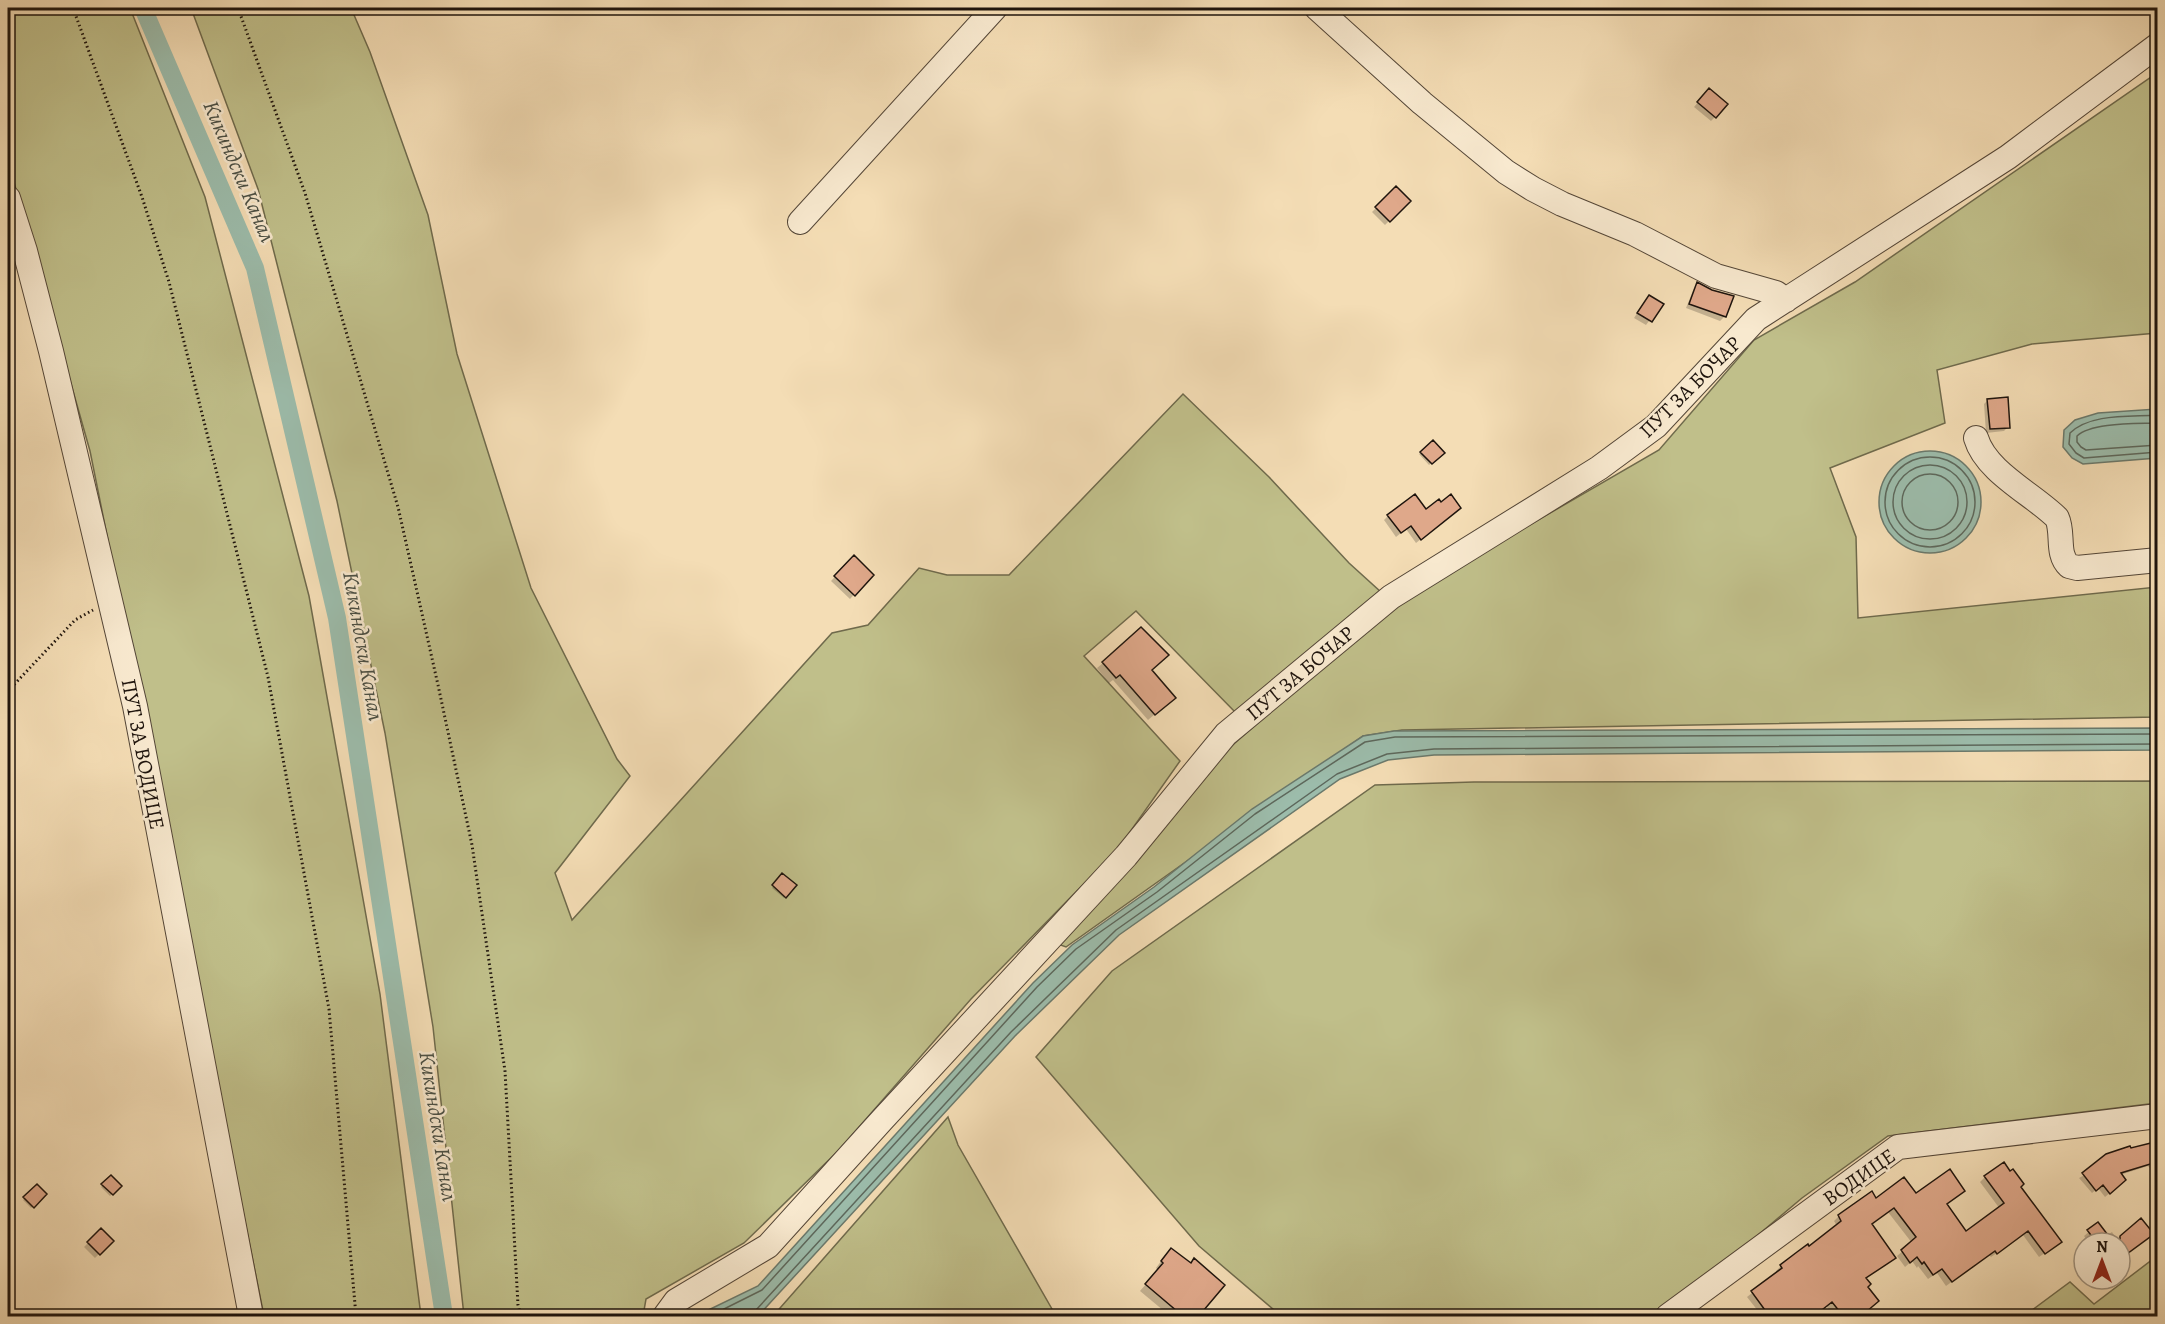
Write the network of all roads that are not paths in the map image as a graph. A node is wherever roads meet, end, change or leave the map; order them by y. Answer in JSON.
{"nodes":[{"id":1,"x":995,"y":8,"type":"edge"},
{"id":2,"x":1317,"y":8,"type":"edge"},
{"id":3,"x":2157,"y":45,"type":"edge"},
{"id":4,"x":8,"y":198,"type":"edge"},
{"id":5,"x":800,"y":222,"type":"dead end"},
{"id":6,"x":1786,"y":300,"type":"junction"},
{"id":7,"x":1976,"y":438,"type":"dead end"},
{"id":8,"x":2157,"y":560,"type":"edge"},
{"id":9,"x":2157,"y":1116,"type":"edge"},
{"id":10,"x":251,"y":1317,"type":"edge"},
{"id":11,"x":665,"y":1317,"type":"edge"},
{"id":12,"x":1668,"y":1317,"type":"edge"}],
"edges":[{"from":1,"to":5,"type":"street"},
{"from":2,"to":6,"type":"street"},
{"from":3,"to":6,"type":"street","name":"ПУТ ЗА БОЧАР"},
{"from":4,"to":10,"type":"street","name":"ПУТ ЗА ВОДИЦЕ"},
{"from":6,"to":11,"type":"street","name":"ПУТ ЗА БОЧАР"},
{"from":7,"to":8,"type":"street"},
{"from":9,"to":12,"type":"street","name":"ВОДИЦЕ"}]}
